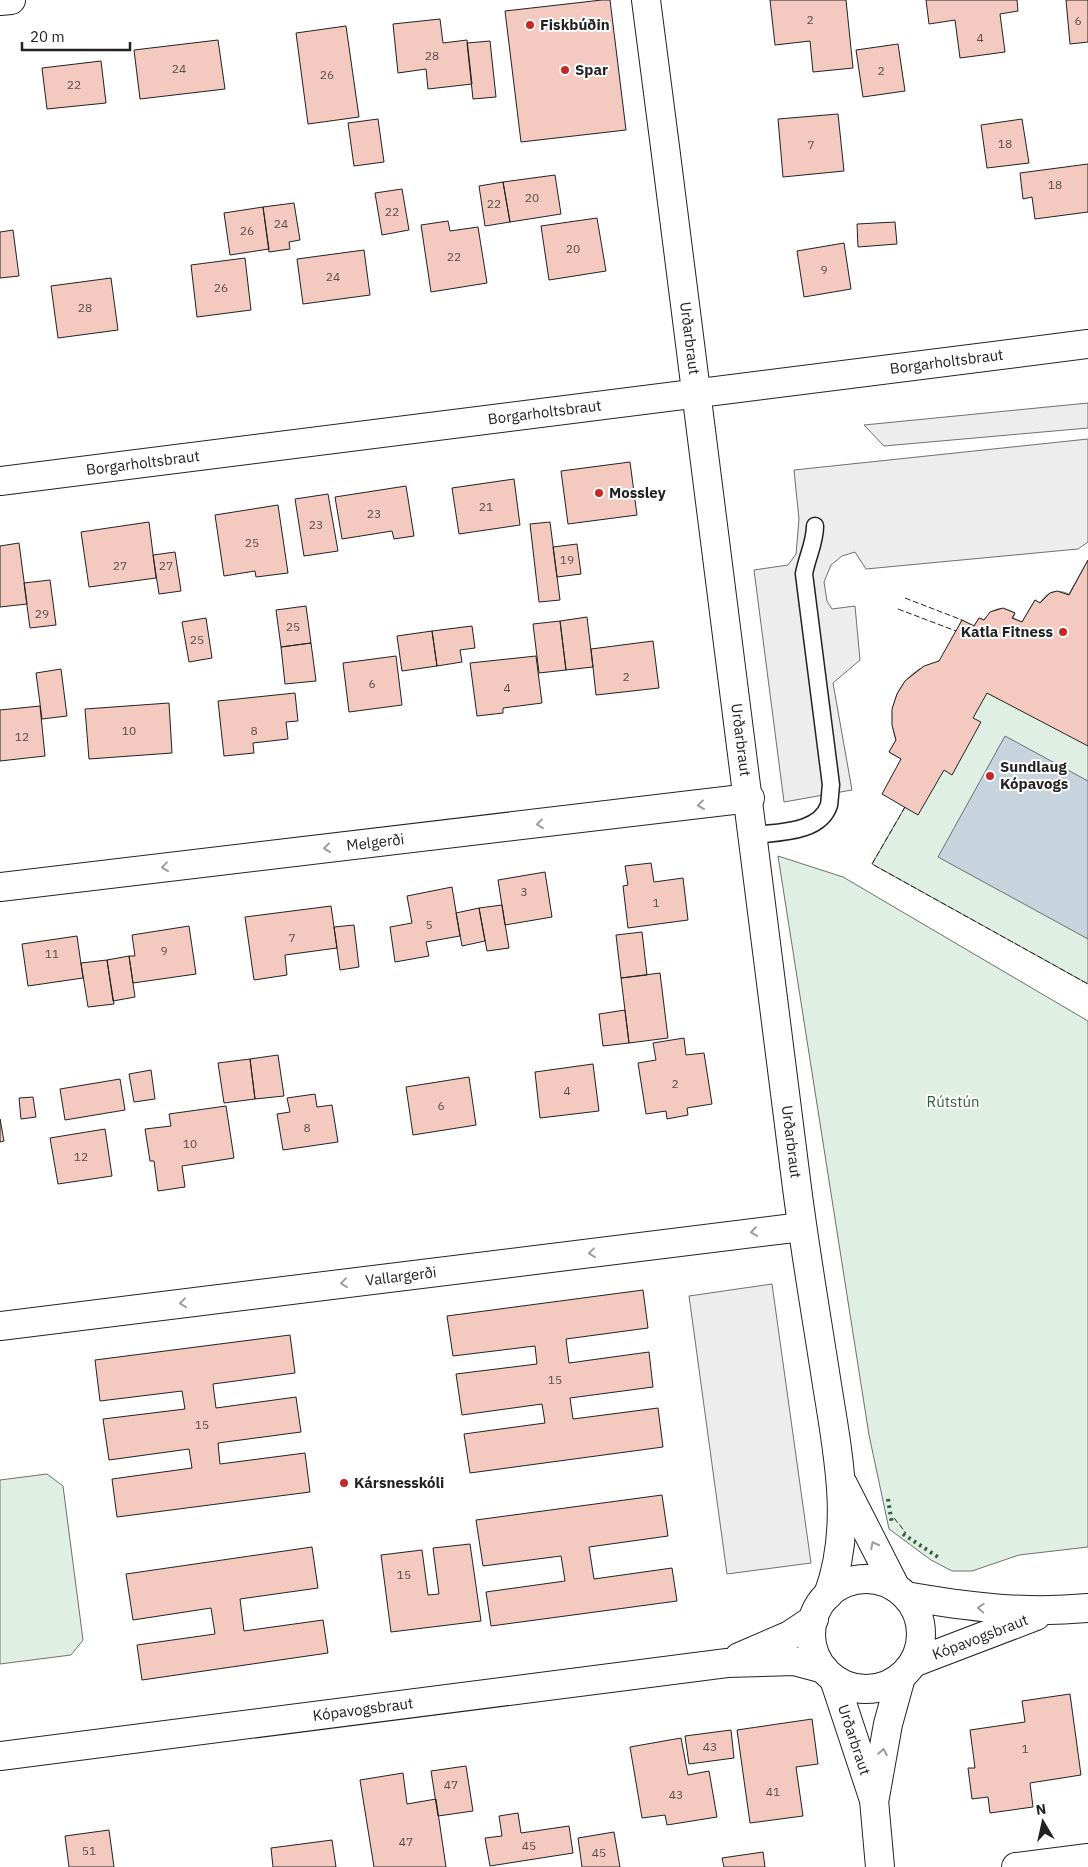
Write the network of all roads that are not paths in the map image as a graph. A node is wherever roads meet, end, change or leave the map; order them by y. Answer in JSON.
{"nodes":[{"id":1,"x":11,"y":0,"type":"edge"},
{"id":2,"x":646,"y":0,"type":"edge"},
{"id":3,"x":0,"y":1,"type":"edge"},
{"id":4,"x":1088,"y":344,"type":"edge"},
{"id":5,"x":697,"y":392,"type":"junction"},
{"id":6,"x":0,"y":480,"type":"edge"},
{"id":7,"x":815,"y":526,"type":"dead end"},
{"id":8,"x":750,"y":798,"type":"junction"},
{"id":9,"x":755,"y":835,"type":"junction"},
{"id":10,"x":0,"y":887,"type":"edge"},
{"id":11,"x":802,"y":1227,"type":"junction"},
{"id":12,"x":0,"y":1326,"type":"edge"},
{"id":13,"x":842,"y":1480,"type":"junction"},
{"id":14,"x":901,"y":1592,"type":"junction"},
{"id":15,"x":828,"y":1595,"type":"junction"},
{"id":16,"x":1088,"y":1608,"type":"edge"},
{"id":17,"x":1047,"y":1612,"type":"junction"},
{"id":18,"x":814,"y":1619,"type":"junction"},
{"id":19,"x":726,"y":1662,"type":"junction"},
{"id":20,"x":907,"y":1670,"type":"junction"},
{"id":21,"x":829,"y":1674,"type":"junction"},
{"id":22,"x":0,"y":1756,"type":"edge"},
{"id":23,"x":874,"y":1800,"type":"junction"},
{"id":24,"x":1088,"y":1858,"type":"edge"},
{"id":25,"x":880,"y":1867,"type":"edge"},
{"id":26,"x":1016,"y":1867,"type":"edge"}],
"edges":[{"from":1,"to":3,"type":"street"},
{"from":2,"to":5,"type":"street","name":"Urðarbraut"},
{"from":4,"to":5,"type":"street","name":"Borgarholtsbraut"},
{"from":5,"to":6,"type":"street","name":"Borgarholtsbraut"},
{"from":5,"to":8,"type":"street","name":"Urðarbraut"},
{"from":7,"to":9,"type":"lane"},
{"from":8,"to":9,"type":"street","name":"Urðarbraut"},
{"from":8,"to":10,"type":"street","name":"Melgerði","one_way":true},
{"from":9,"to":11,"type":"street","name":"Urðarbraut"},
{"from":11,"to":12,"type":"street","name":"Vallargerði","one_way":true},
{"from":11,"to":13,"type":"street","name":"Urðarbraut"},
{"from":14,"to":13,"type":"street","name":"Urðarbraut","one_way":true},
{"from":13,"to":15,"type":"street","name":"Urðarbraut"},
{"from":14,"to":15,"type":"street"},
{"from":17,"to":14,"type":"street","name":"Kópavogsbraut","one_way":true},
{"from":14,"to":20,"type":"street"},
{"from":15,"to":18,"type":"street"},
{"from":16,"to":17,"type":"street","name":"Kópavogsbraut"},
{"from":17,"to":20,"type":"street","name":"Kópavogsbraut"},
{"from":18,"to":19,"type":"street","name":"Kópavogsbraut"},
{"from":18,"to":21,"type":"street"},
{"from":19,"to":21,"type":"street","name":"Kópavogsbraut"},
{"from":19,"to":22,"type":"street","name":"Kópavogsbraut"},
{"from":20,"to":21,"type":"street"},
{"from":23,"to":20,"type":"street","name":"Urðarbraut","one_way":true},
{"from":21,"to":23,"type":"street","name":"Urðarbraut"},
{"from":23,"to":25,"type":"street","name":"Urðarbraut"},
{"from":24,"to":26,"type":"street"}]}
